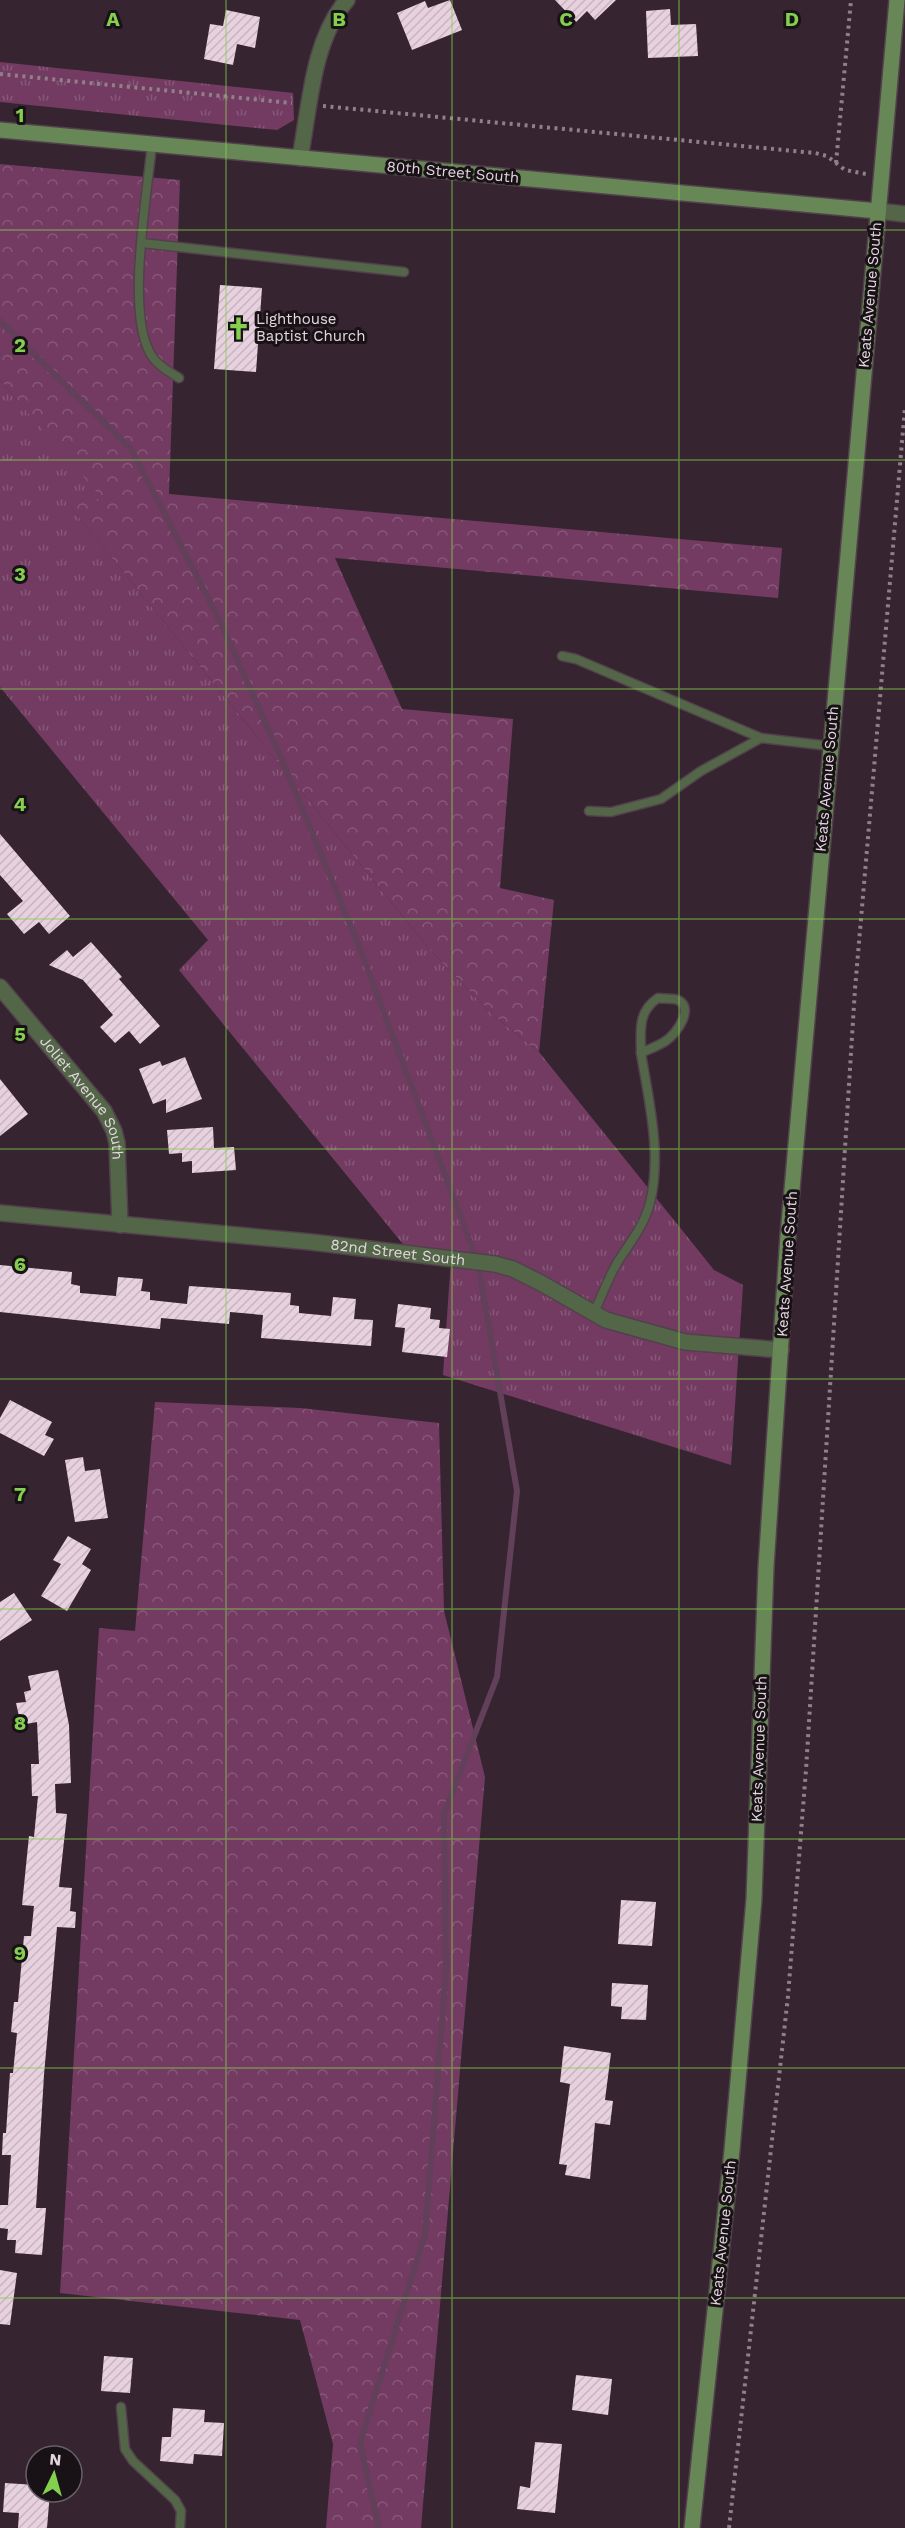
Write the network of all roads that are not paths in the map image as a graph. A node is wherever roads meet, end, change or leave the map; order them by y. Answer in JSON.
{"nodes":[{"id":1,"x":347,"y":0,"type":"edge"},
{"id":2,"x":897,"y":0,"type":"edge"},
{"id":3,"x":0,"y":130,"type":"edge"},
{"id":4,"x":152,"y":144,"type":"junction"},
{"id":5,"x":300,"y":158,"type":"junction"},
{"id":6,"x":878,"y":211,"type":"junction"},
{"id":7,"x":905,"y":214,"type":"edge"},
{"id":8,"x":142,"y":243,"type":"junction"},
{"id":9,"x":404,"y":272,"type":"dead end"},
{"id":10,"x":179,"y":378,"type":"dead end"},
{"id":11,"x":562,"y":657,"type":"dead end"},
{"id":12,"x":761,"y":738,"type":"junction"},
{"id":13,"x":830,"y":746,"type":"junction"},
{"id":14,"x":589,"y":811,"type":"dead end"},
{"id":15,"x":0,"y":987,"type":"edge"},
{"id":16,"x":641,"y":1053,"type":"junction"},
{"id":17,"x":0,"y":1213,"type":"edge"},
{"id":18,"x":120,"y":1225,"type":"junction"},
{"id":19,"x":594,"y":1313,"type":"junction"},
{"id":20,"x":781,"y":1350,"type":"junction"},
{"id":21,"x":121,"y":2407,"type":"dead end"},
{"id":22,"x":180,"y":2528,"type":"edge"},
{"id":23,"x":692,"y":2528,"type":"edge"}],
"edges":[{"from":1,"to":5,"type":"street"},
{"from":2,"to":6,"type":"main road","name":"Keats Avenue South"},
{"from":3,"to":4,"type":"main road","name":"80th Street South"},
{"from":4,"to":5,"type":"main road","name":"80th Street South"},
{"from":4,"to":8,"type":"lane"},
{"from":5,"to":6,"type":"main road","name":"80th Street South"},
{"from":6,"to":7,"type":"street","name":"80th Street South"},
{"from":6,"to":13,"type":"main road","name":"Keats Avenue South"},
{"from":8,"to":9,"type":"lane"},
{"from":8,"to":10,"type":"lane"},
{"from":11,"to":12,"type":"lane"},
{"from":12,"to":13,"type":"lane"},
{"from":12,"to":14,"type":"lane"},
{"from":13,"to":20,"type":"main road","name":"Keats Avenue South"},
{"from":15,"to":18,"type":"street","name":"Joliet Avenue South"},
{"from":16,"to":16,"type":"lane"},
{"from":16,"to":19,"type":"lane"},
{"from":17,"to":18,"type":"street","name":"82nd Street South"},
{"from":18,"to":19,"type":"street","name":"82nd Street South"},
{"from":19,"to":20,"type":"street","name":"82nd Street South"},
{"from":20,"to":23,"type":"main road","name":"Keats Avenue South"},
{"from":21,"to":22,"type":"lane"}]}
